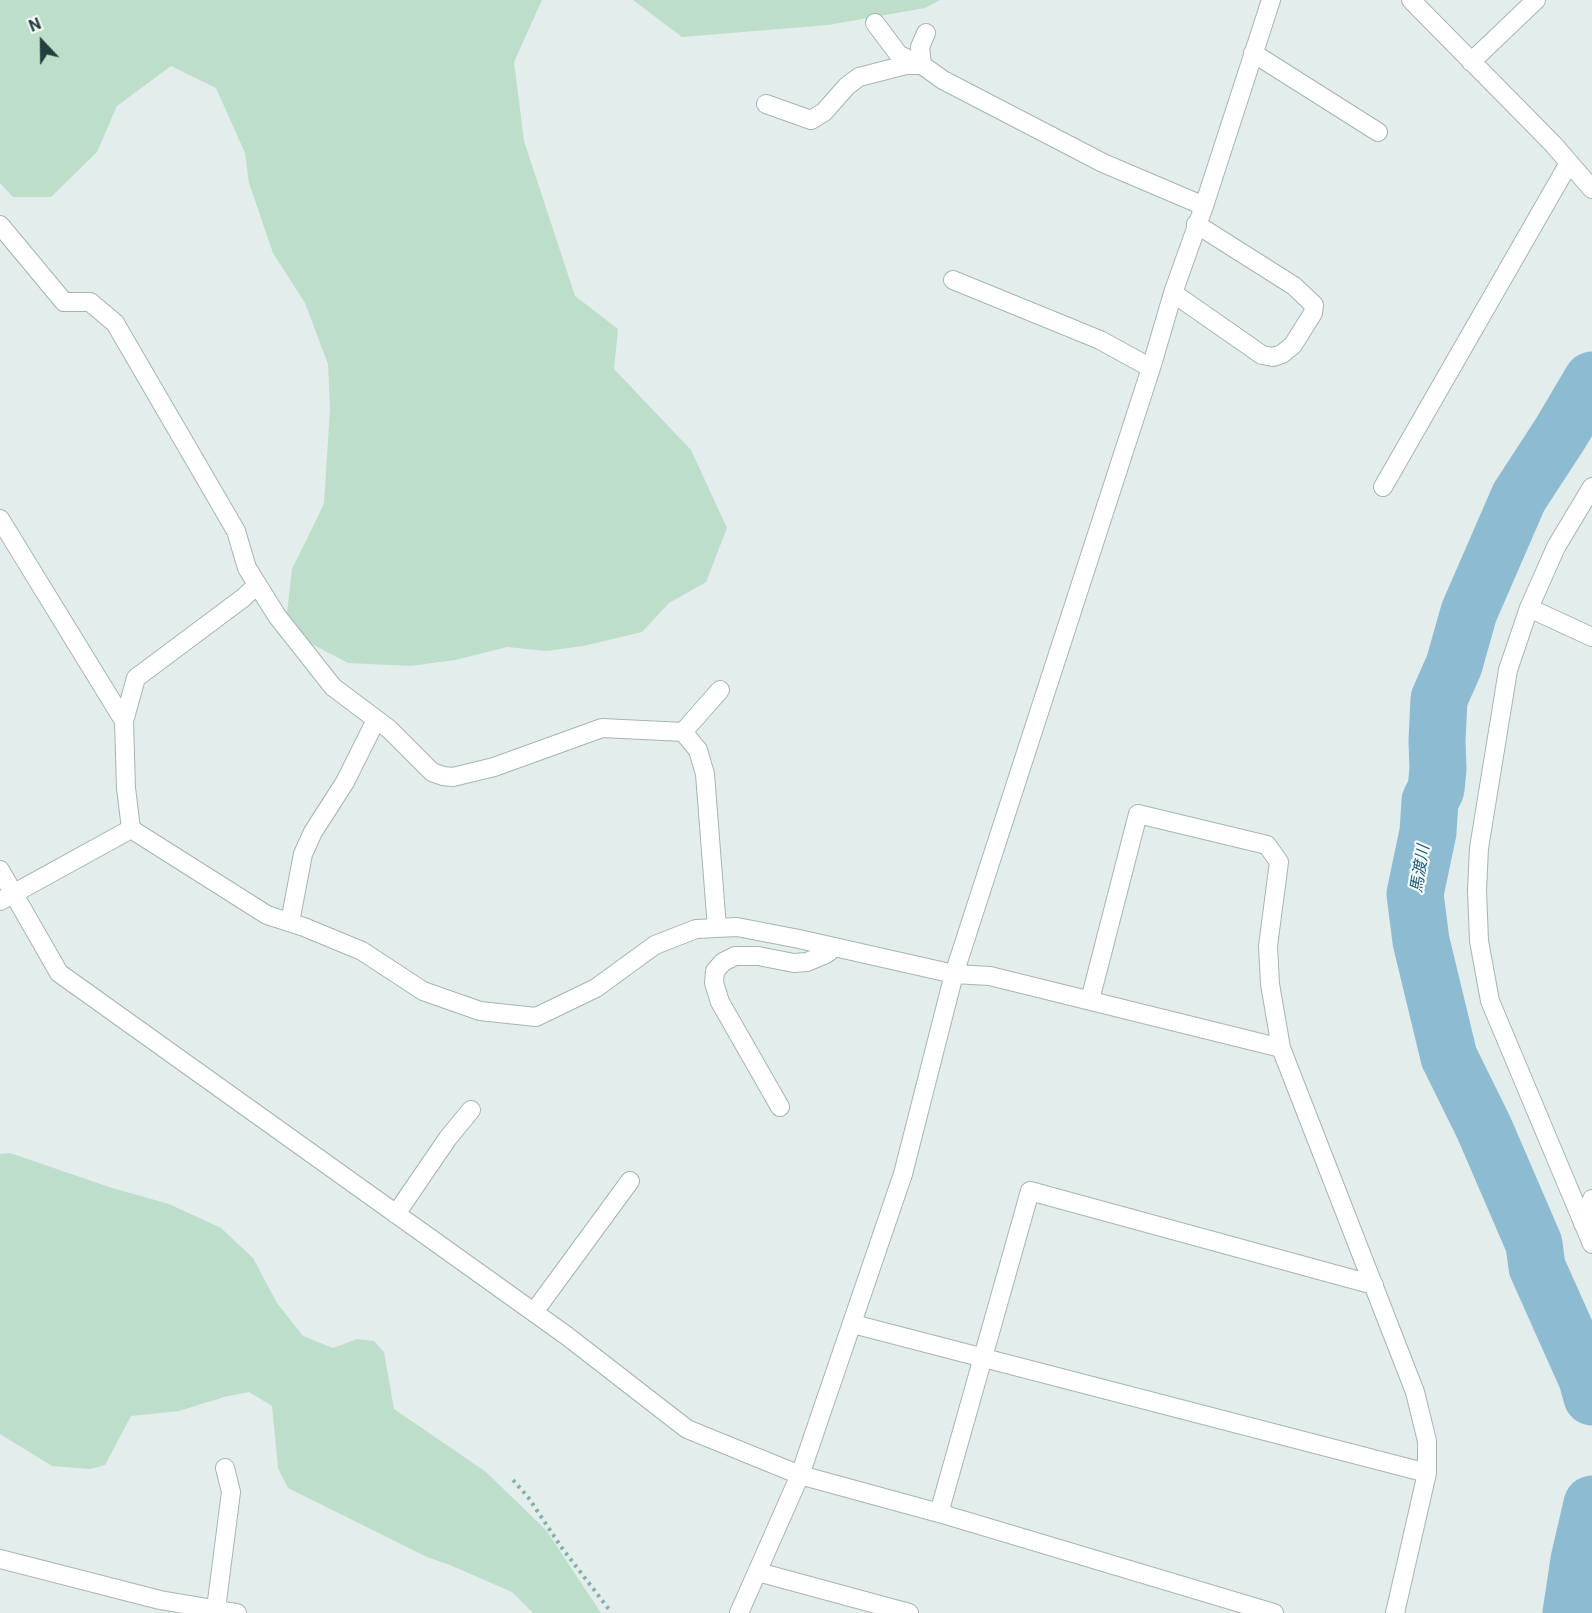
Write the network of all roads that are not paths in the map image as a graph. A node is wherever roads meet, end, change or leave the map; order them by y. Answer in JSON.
{"nodes":[{"id":1,"x":1271,"y":0,"type":"edge"},
{"id":2,"x":1411,"y":0,"type":"edge"},
{"id":3,"x":1536,"y":0,"type":"edge"},
{"id":4,"x":875,"y":23,"type":"dead end"},
{"id":5,"x":926,"y":33,"type":"dead end"},
{"id":6,"x":1253,"y":53,"type":"junction"},
{"id":7,"x":1471,"y":62,"type":"junction"},
{"id":8,"x":922,"y":64,"type":"junction"},
{"id":9,"x":766,"y":104,"type":"dead end"},
{"id":10,"x":1378,"y":132,"type":"dead end"},
{"id":11,"x":1569,"y":163,"type":"junction"},
{"id":12,"x":1592,"y":189,"type":"edge"},
{"id":13,"x":1204,"y":206,"type":"junction"},
{"id":14,"x":1196,"y":224,"type":"junction"},
{"id":15,"x":3,"y":233,"type":"edge"},
{"id":16,"x":953,"y":280,"type":"dead end"},
{"id":17,"x":1173,"y":293,"type":"junction"},
{"id":18,"x":1151,"y":368,"type":"junction"},
{"id":19,"x":1383,"y":487,"type":"dead end"},
{"id":20,"x":1592,"y":487,"type":"edge"},
{"id":21,"x":0,"y":519,"type":"edge"},
{"id":22,"x":257,"y":585,"type":"junction"},
{"id":23,"x":1529,"y":608,"type":"junction"},
{"id":24,"x":1592,"y":637,"type":"edge"},
{"id":25,"x":720,"y":690,"type":"dead end"},
{"id":26,"x":376,"y":720,"type":"junction"},
{"id":27,"x":124,"y":721,"type":"junction"},
{"id":28,"x":683,"y":732,"type":"junction"},
{"id":29,"x":131,"y":829,"type":"junction"},
{"id":30,"x":0,"y":870,"type":"edge"},
{"id":31,"x":7,"y":897,"type":"edge"},
{"id":32,"x":290,"y":922,"type":"junction"},
{"id":33,"x":717,"y":928,"type":"junction"},
{"id":34,"x":835,"y":947,"type":"junction"},
{"id":35,"x":954,"y":974,"type":"junction"},
{"id":36,"x":1090,"y":1000,"type":"junction"},
{"id":37,"x":1281,"y":1048,"type":"junction"},
{"id":38,"x":780,"y":1107,"type":"dead end"},
{"id":39,"x":471,"y":1110,"type":"dead end"},
{"id":40,"x":630,"y":1181,"type":"dead end"},
{"id":41,"x":1592,"y":1198,"type":"edge"},
{"id":42,"x":396,"y":1214,"type":"junction"},
{"id":43,"x":1588,"y":1224,"type":"edge"},
{"id":44,"x":1592,"y":1244,"type":"edge"},
{"id":45,"x":1374,"y":1285,"type":"junction"},
{"id":46,"x":534,"y":1312,"type":"junction"},
{"id":47,"x":853,"y":1324,"type":"junction"},
{"id":48,"x":982,"y":1356,"type":"junction"},
{"id":49,"x":225,"y":1468,"type":"dead end"},
{"id":50,"x":1427,"y":1473,"type":"junction"},
{"id":51,"x":800,"y":1475,"type":"junction"},
{"id":52,"x":939,"y":1513,"type":"junction"},
{"id":53,"x":0,"y":1559,"type":"edge"},
{"id":54,"x":758,"y":1572,"type":"junction"},
{"id":55,"x":216,"y":1609,"type":"junction"},
{"id":56,"x":237,"y":1613,"type":"edge"},
{"id":57,"x":739,"y":1613,"type":"edge"},
{"id":58,"x":909,"y":1613,"type":"edge"},
{"id":59,"x":1274,"y":1613,"type":"edge"},
{"id":60,"x":1395,"y":1613,"type":"edge"}],
"edges":[{"from":1,"to":6,"type":"street"},
{"from":2,"to":7,"type":"street"},
{"from":3,"to":7,"type":"street"},
{"from":4,"to":8,"type":"street"},
{"from":5,"to":8,"type":"street"},
{"from":6,"to":10,"type":"street"},
{"from":6,"to":13,"type":"street"},
{"from":7,"to":11,"type":"street"},
{"from":8,"to":9,"type":"street"},
{"from":8,"to":13,"type":"street"},
{"from":11,"to":12,"type":"street"},
{"from":11,"to":19,"type":"street"},
{"from":13,"to":14,"type":"street"},
{"from":14,"to":17,"type":"street"},
{"from":14,"to":17,"type":"street"},
{"from":15,"to":22,"type":"street"},
{"from":16,"to":18,"type":"street"},
{"from":17,"to":18,"type":"street"},
{"from":18,"to":35,"type":"street"},
{"from":20,"to":23,"type":"street"},
{"from":21,"to":27,"type":"street"},
{"from":22,"to":26,"type":"street"},
{"from":22,"to":27,"type":"street"},
{"from":23,"to":24,"type":"street"},
{"from":23,"to":43,"type":"street"},
{"from":25,"to":28,"type":"street"},
{"from":26,"to":28,"type":"street"},
{"from":26,"to":32,"type":"street"},
{"from":27,"to":29,"type":"street"},
{"from":28,"to":33,"type":"street"},
{"from":29,"to":31,"type":"street"},
{"from":29,"to":32,"type":"street"},
{"from":30,"to":31,"type":"street"},
{"from":31,"to":42,"type":"street"},
{"from":32,"to":33,"type":"street"},
{"from":33,"to":34,"type":"street"},
{"from":34,"to":35,"type":"street"},
{"from":34,"to":38,"type":"street"},
{"from":35,"to":36,"type":"street"},
{"from":35,"to":47,"type":"street"},
{"from":36,"to":37,"type":"street"},
{"from":36,"to":37,"type":"street"},
{"from":37,"to":45,"type":"street"},
{"from":39,"to":42,"type":"street"},
{"from":40,"to":46,"type":"street"},
{"from":41,"to":43,"type":"street"},
{"from":42,"to":46,"type":"street"},
{"from":43,"to":44,"type":"street"},
{"from":45,"to":48,"type":"street"},
{"from":45,"to":50,"type":"street"},
{"from":46,"to":51,"type":"street"},
{"from":47,"to":48,"type":"street"},
{"from":47,"to":51,"type":"street"},
{"from":48,"to":50,"type":"street"},
{"from":48,"to":52,"type":"street"},
{"from":49,"to":55,"type":"street"},
{"from":50,"to":60,"type":"street"},
{"from":51,"to":52,"type":"street"},
{"from":51,"to":54,"type":"street"},
{"from":52,"to":59,"type":"street"},
{"from":53,"to":55,"type":"street"},
{"from":54,"to":57,"type":"street"},
{"from":54,"to":58,"type":"street"},
{"from":55,"to":56,"type":"street"}]}
